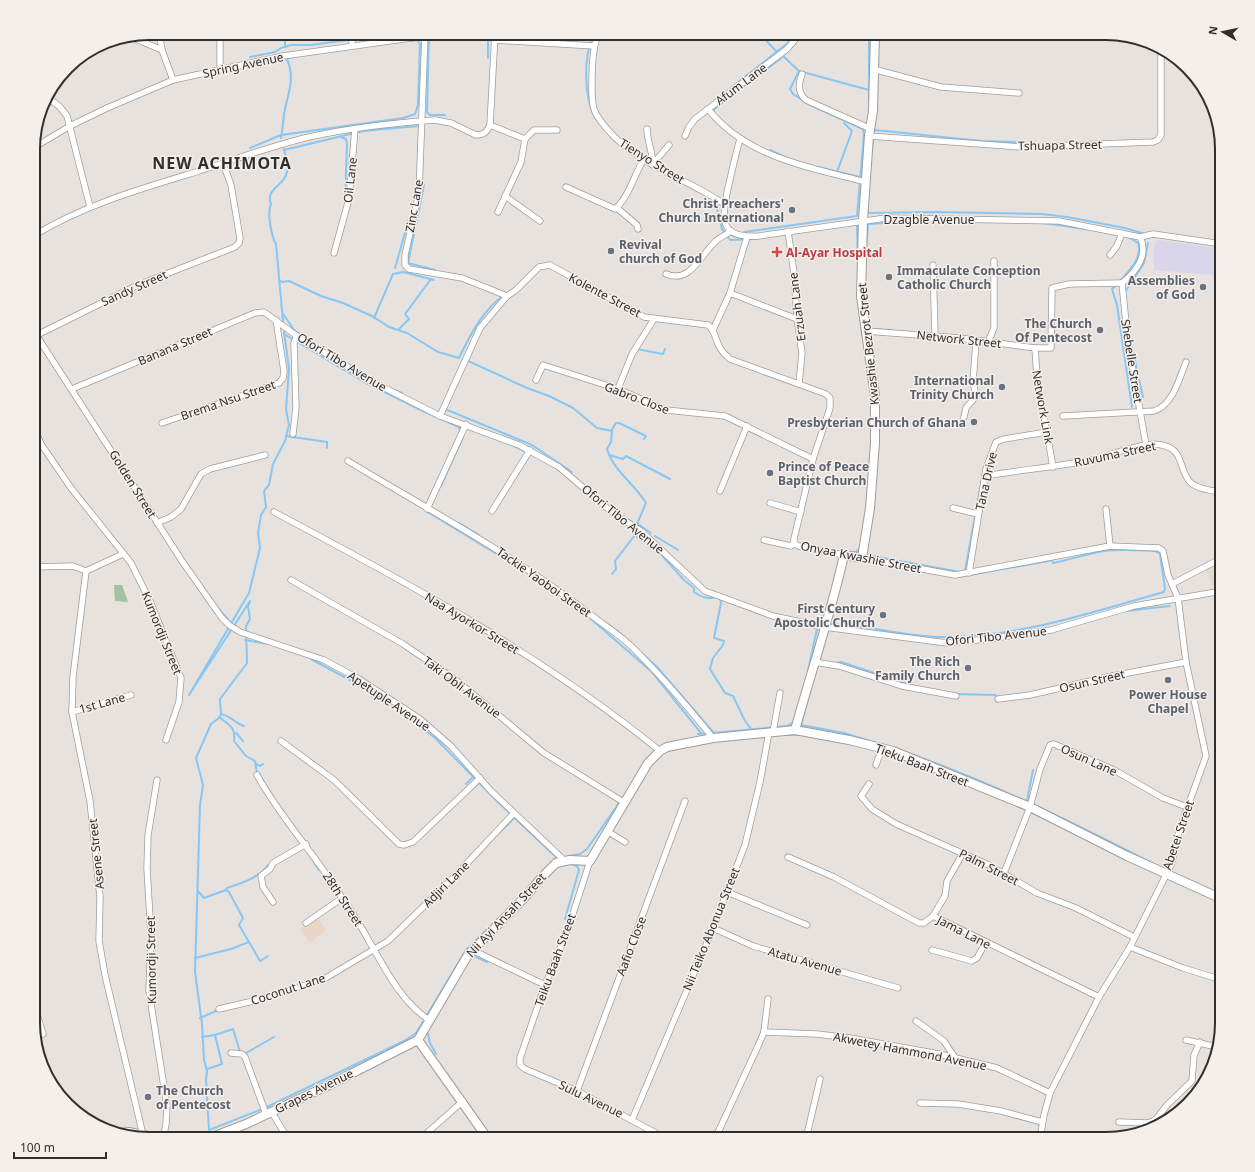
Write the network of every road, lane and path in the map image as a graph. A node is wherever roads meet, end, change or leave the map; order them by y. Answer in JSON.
{"nodes":[{"id":1,"x":160,"y":40,"type":"edge"},
{"id":2,"x":220,"y":40,"type":"edge"},
{"id":3,"x":352,"y":40,"type":"edge"},
{"id":4,"x":385,"y":40,"type":"edge"},
{"id":5,"x":425,"y":40,"type":"edge"},
{"id":6,"x":495,"y":40,"type":"edge"},
{"id":7,"x":535,"y":40,"type":"edge"},
{"id":8,"x":596,"y":40,"type":"edge"},
{"id":9,"x":795,"y":40,"type":"edge"},
{"id":10,"x":874,"y":40,"type":"edge"},
{"id":11,"x":140,"y":41,"type":"edge"},
{"id":12,"x":352,"y":45,"type":"junction"},
{"id":13,"x":594,"y":46,"type":"junction"},
{"id":14,"x":162,"y":50,"type":"junction"},
{"id":15,"x":1161,"y":55,"type":"edge"},
{"id":16,"x":873,"y":68,"type":"junction"},
{"id":17,"x":220,"y":69,"type":"junction"},
{"id":18,"x":802,"y":74,"type":"dead end"},
{"id":19,"x":173,"y":80,"type":"junction"},
{"id":20,"x":1019,"y":93,"type":"dead end"},
{"id":21,"x":52,"y":100,"type":"edge"},
{"id":22,"x":708,"y":109,"type":"junction"},
{"id":23,"x":422,"y":121,"type":"junction"},
{"id":24,"x":490,"y":125,"type":"junction"},
{"id":25,"x":70,"y":126,"type":"junction"},
{"id":26,"x":355,"y":129,"type":"junction"},
{"id":27,"x":647,"y":129,"type":"dead end"},
{"id":28,"x":557,"y":130,"type":"dead end"},
{"id":29,"x":870,"y":133,"type":"junction"},
{"id":30,"x":685,"y":136,"type":"dead end"},
{"id":31,"x":525,"y":139,"type":"junction"},
{"id":32,"x":740,"y":139,"type":"junction"},
{"id":33,"x":40,"y":144,"type":"edge"},
{"id":34,"x":669,"y":145,"type":"dead end"},
{"id":35,"x":644,"y":159,"type":"junction"},
{"id":36,"x":223,"y":163,"type":"junction"},
{"id":37,"x":653,"y":165,"type":"junction"},
{"id":38,"x":866,"y":182,"type":"junction"},
{"id":39,"x":566,"y":187,"type":"dead end"},
{"id":40,"x":505,"y":196,"type":"junction"},
{"id":41,"x":724,"y":204,"type":"junction"},
{"id":42,"x":90,"y":206,"type":"junction"},
{"id":43,"x":616,"y":208,"type":"junction"},
{"id":44,"x":498,"y":212,"type":"dead end"},
{"id":45,"x":863,"y":220,"type":"junction"},
{"id":46,"x":540,"y":221,"type":"dead end"},
{"id":47,"x":638,"y":230,"type":"dead end"},
{"id":48,"x":731,"y":231,"type":"junction"},
{"id":49,"x":788,"y":231,"type":"junction"},
{"id":50,"x":40,"y":232,"type":"edge"},
{"id":51,"x":1122,"y":233,"type":"junction"},
{"id":52,"x":747,"y":237,"type":"junction"},
{"id":53,"x":1140,"y":237,"type":"junction"},
{"id":54,"x":1215,"y":243,"type":"edge"},
{"id":55,"x":334,"y":253,"type":"dead end"},
{"id":56,"x":1110,"y":254,"type":"dead end"},
{"id":57,"x":994,"y":261,"type":"dead end"},
{"id":58,"x":933,"y":265,"type":"dead end"},
{"id":59,"x":666,"y":274,"type":"dead end"},
{"id":60,"x":1122,"y":283,"type":"junction"},
{"id":61,"x":730,"y":293,"type":"junction"},
{"id":62,"x":507,"y":296,"type":"junction"},
{"id":63,"x":654,"y":319,"type":"junction"},
{"id":64,"x":797,"y":319,"type":"junction"},
{"id":65,"x":276,"y":320,"type":"junction"},
{"id":66,"x":713,"y":330,"type":"junction"},
{"id":67,"x":866,"y":331,"type":"junction"},
{"id":68,"x":40,"y":334,"type":"edge"},
{"id":69,"x":297,"y":336,"type":"junction"},
{"id":70,"x":935,"y":336,"type":"junction"},
{"id":71,"x":40,"y":340,"type":"edge"},
{"id":72,"x":976,"y":341,"type":"junction"},
{"id":73,"x":988,"y":342,"type":"junction"},
{"id":74,"x":1035,"y":348,"type":"junction"},
{"id":75,"x":1186,"y":362,"type":"dead end"},
{"id":76,"x":536,"y":380,"type":"dead end"},
{"id":77,"x":799,"y":384,"type":"junction"},
{"id":78,"x":72,"y":389,"type":"junction"},
{"id":79,"x":618,"y":389,"type":"junction"},
{"id":80,"x":1140,"y":412,"type":"junction"},
{"id":81,"x":440,"y":416,"type":"junction"},
{"id":82,"x":1063,"y":416,"type":"dead end"},
{"id":83,"x":964,"y":417,"type":"dead end"},
{"id":84,"x":162,"y":423,"type":"dead end"},
{"id":85,"x":466,"y":424,"type":"junction"},
{"id":86,"x":747,"y":426,"type":"junction"},
{"id":87,"x":1047,"y":432,"type":"junction"},
{"id":88,"x":293,"y":434,"type":"dead end"},
{"id":89,"x":40,"y":442,"type":"edge"},
{"id":90,"x":1146,"y":445,"type":"junction"},
{"id":91,"x":530,"y":450,"type":"junction"},
{"id":92,"x":265,"y":456,"type":"dead end"},
{"id":93,"x":813,"y":459,"type":"junction"},
{"id":94,"x":348,"y":461,"type":"dead end"},
{"id":95,"x":1053,"y":467,"type":"junction"},
{"id":96,"x":985,"y":476,"type":"junction"},
{"id":97,"x":1215,"y":490,"type":"edge"},
{"id":98,"x":720,"y":491,"type":"dead end"},
{"id":99,"x":770,"y":503,"type":"dead end"},
{"id":100,"x":953,"y":508,"type":"dead end"},
{"id":101,"x":427,"y":509,"type":"junction"},
{"id":102,"x":1106,"y":509,"type":"dead end"},
{"id":103,"x":492,"y":511,"type":"dead end"},
{"id":104,"x":274,"y":512,"type":"dead end"},
{"id":105,"x":801,"y":512,"type":"junction"},
{"id":106,"x":978,"y":514,"type":"junction"},
{"id":107,"x":157,"y":523,"type":"junction"},
{"id":108,"x":764,"y":540,"type":"dead end"},
{"id":109,"x":794,"y":543,"type":"junction"},
{"id":110,"x":1110,"y":546,"type":"junction"},
{"id":111,"x":123,"y":554,"type":"junction"},
{"id":112,"x":844,"y":555,"type":"junction"},
{"id":113,"x":1164,"y":557,"type":"joint"},
{"id":114,"x":862,"y":558,"type":"junction"},
{"id":115,"x":1215,"y":562,"type":"edge"},
{"id":116,"x":40,"y":567,"type":"edge"},
{"id":117,"x":86,"y":571,"type":"junction"},
{"id":118,"x":969,"y":573,"type":"junction"},
{"id":119,"x":291,"y":580,"type":"dead end"},
{"id":120,"x":1172,"y":584,"type":"junction"},
{"id":121,"x":1215,"y":592,"type":"edge"},
{"id":122,"x":1178,"y":598,"type":"junction"},
{"id":123,"x":824,"y":627,"type":"junction"},
{"id":124,"x":240,"y":632,"type":"joint"},
{"id":125,"x":814,"y":662,"type":"junction"},
{"id":126,"x":1186,"y":662,"type":"junction"},
{"id":127,"x":780,"y":693,"type":"dead end"},
{"id":128,"x":131,"y":695,"type":"dead end"},
{"id":129,"x":956,"y":696,"type":"dead end"},
{"id":130,"x":998,"y":699,"type":"dead end"},
{"id":131,"x":72,"y":712,"type":"junction"},
{"id":132,"x":795,"y":730,"type":"junction"},
{"id":133,"x":771,"y":732,"type":"junction"},
{"id":134,"x":713,"y":738,"type":"junction"},
{"id":135,"x":166,"y":740,"type":"dead end"},
{"id":136,"x":281,"y":741,"type":"dead end"},
{"id":137,"x":882,"y":748,"type":"junction"},
{"id":138,"x":660,"y":751,"type":"junction"},
{"id":139,"x":876,"y":766,"type":"dead end"},
{"id":140,"x":257,"y":775,"type":"dead end"},
{"id":141,"x":480,"y":778,"type":"junction"},
{"id":142,"x":157,"y":780,"type":"dead end"},
{"id":143,"x":869,"y":784,"type":"dead end"},
{"id":144,"x":685,"y":801,"type":"dead end"},
{"id":145,"x":625,"y":803,"type":"junction"},
{"id":146,"x":1030,"y":807,"type":"junction"},
{"id":147,"x":1187,"y":807,"type":"junction"},
{"id":148,"x":514,"y":813,"type":"junction"},
{"id":149,"x":607,"y":831,"type":"junction"},
{"id":150,"x":625,"y":842,"type":"dead end"},
{"id":151,"x":306,"y":844,"type":"junction"},
{"id":152,"x":963,"y":853,"type":"junction"},
{"id":153,"x":788,"y":857,"type":"dead end"},
{"id":154,"x":565,"y":861,"type":"junction"},
{"id":155,"x":590,"y":861,"type":"junction"},
{"id":156,"x":1004,"y":873,"type":"junction"},
{"id":157,"x":1166,"y":874,"type":"junction"},
{"id":158,"x":728,"y":892,"type":"junction"},
{"id":159,"x":1215,"y":896,"type":"edge"},
{"id":160,"x":342,"y":898,"type":"junction"},
{"id":161,"x":273,"y":902,"type":"dead end"},
{"id":162,"x":933,"y":916,"type":"junction"},
{"id":163,"x":306,"y":922,"type":"dead end"},
{"id":164,"x":807,"y":925,"type":"dead end"},
{"id":165,"x":713,"y":928,"type":"junction"},
{"id":166,"x":1134,"y":937,"type":"junction"},
{"id":167,"x":986,"y":942,"type":"junction"},
{"id":168,"x":1130,"y":947,"type":"junction"},
{"id":169,"x":374,"y":949,"type":"junction"},
{"id":170,"x":472,"y":950,"type":"junction"},
{"id":171,"x":932,"y":950,"type":"dead end"},
{"id":172,"x":1215,"y":978,"type":"edge"},
{"id":173,"x":545,"y":985,"type":"junction"},
{"id":174,"x":898,"y":988,"type":"dead end"},
{"id":175,"x":1099,"y":997,"type":"junction"},
{"id":176,"x":768,"y":999,"type":"dead end"},
{"id":177,"x":219,"y":1008,"type":"dead end"},
{"id":178,"x":429,"y":1020,"type":"junction"},
{"id":179,"x":916,"y":1021,"type":"dead end"},
{"id":180,"x":40,"y":1024,"type":"edge"},
{"id":181,"x":764,"y":1032,"type":"junction"},
{"id":182,"x":43,"y":1034,"type":"dead end"},
{"id":183,"x":418,"y":1040,"type":"junction"},
{"id":184,"x":1186,"y":1040,"type":"dead end"},
{"id":185,"x":1200,"y":1042,"type":"junction"},
{"id":186,"x":1213,"y":1046,"type":"edge"},
{"id":187,"x":232,"y":1053,"type":"dead end"},
{"id":188,"x":520,"y":1058,"type":"joint"},
{"id":189,"x":955,"y":1058,"type":"junction"},
{"id":190,"x":820,"y":1079,"type":"dead end"},
{"id":191,"x":577,"y":1090,"type":"junction"},
{"id":192,"x":1050,"y":1093,"type":"junction"},
{"id":193,"x":463,"y":1101,"type":"junction"},
{"id":194,"x":920,"y":1103,"type":"dead end"},
{"id":195,"x":269,"y":1113,"type":"junction"},
{"id":196,"x":632,"y":1120,"type":"junction"},
{"id":197,"x":1042,"y":1122,"type":"junction"},
{"id":198,"x":1119,"y":1122,"type":"dead end"},
{"id":199,"x":649,"y":1130,"type":"joint"},
{"id":200,"x":142,"y":1132,"type":"edge"},
{"id":201,"x":164,"y":1132,"type":"edge"},
{"id":202,"x":226,"y":1132,"type":"edge"},
{"id":203,"x":283,"y":1132,"type":"edge"},
{"id":204,"x":428,"y":1132,"type":"dead end"},
{"id":205,"x":483,"y":1132,"type":"edge"},
{"id":206,"x":653,"y":1132,"type":"edge"},
{"id":207,"x":717,"y":1132,"type":"edge"},
{"id":208,"x":807,"y":1132,"type":"edge"},
{"id":209,"x":1041,"y":1132,"type":"edge"}],
"edges":[{"from":1,"to":14,"type":"street"},
{"from":2,"to":17,"type":"street"},
{"from":3,"to":12,"type":"street"},
{"from":4,"to":12,"type":"street","name":"Spring Avenue"},
{"from":5,"to":23,"type":"street","name":"Zinc Lane"},
{"from":6,"to":24,"type":"street"},
{"from":7,"to":13,"type":"street"},
{"from":8,"to":13,"type":"street","name":"Tienyo Street"},
{"from":9,"to":22,"type":"street","name":"Afum Lane"},
{"from":10,"to":16,"type":"street","name":"Kwashie Bezrot Street"},
{"from":11,"to":14,"type":"street"},
{"from":12,"to":17,"type":"street","name":"Spring Avenue"},
{"from":13,"to":35,"type":"street","name":"Tienyo Street"},
{"from":14,"to":19,"type":"street"},
{"from":15,"to":29,"type":"street","name":"Tshuapa Street"},
{"from":16,"to":20,"type":"street"},
{"from":16,"to":29,"type":"street","name":"Kwashie Bezrot Street"},
{"from":17,"to":19,"type":"street","name":"Spring Avenue"},
{"from":18,"to":29,"type":"street"},
{"from":19,"to":25,"type":"street","name":"Spring Avenue"},
{"from":21,"to":25,"type":"street"},
{"from":22,"to":30,"type":"street","name":"Afum Lane"},
{"from":22,"to":32,"type":"street"},
{"from":23,"to":24,"type":"street"},
{"from":23,"to":26,"type":"street"},
{"from":23,"to":62,"type":"street","name":"Zinc Lane"},
{"from":24,"to":31,"type":"street"},
{"from":25,"to":33,"type":"street","name":"Spring Avenue"},
{"from":25,"to":42,"type":"street"},
{"from":26,"to":36,"type":"street"},
{"from":26,"to":55,"type":"street","name":"Oil Lane"},
{"from":27,"to":37,"type":"street"},
{"from":28,"to":31,"type":"street"},
{"from":29,"to":38,"type":"street","name":"Kwashie Bezrot Street"},
{"from":31,"to":40,"type":"street"},
{"from":32,"to":38,"type":"street"},
{"from":32,"to":41,"type":"street"},
{"from":34,"to":37,"type":"street"},
{"from":35,"to":37,"type":"street","name":"Tienyo Street"},
{"from":35,"to":43,"type":"street"},
{"from":36,"to":42,"type":"street"},
{"from":36,"to":68,"type":"street","name":"Sandy Street"},
{"from":37,"to":41,"type":"street","name":"Tienyo Street"},
{"from":38,"to":45,"type":"street","name":"Kwashie Bezrot Street"},
{"from":39,"to":43,"type":"street"},
{"from":40,"to":44,"type":"street"},
{"from":40,"to":46,"type":"street"},
{"from":41,"to":48,"type":"street"},
{"from":42,"to":50,"type":"street"},
{"from":43,"to":47,"type":"street"},
{"from":45,"to":49,"type":"street","name":"Dzagble Avenue"},
{"from":45,"to":51,"type":"street","name":"Dzagble Avenue"},
{"from":45,"to":67,"type":"street","name":"Kwashie Bezrot Street"},
{"from":48,"to":52,"type":"street","name":"Dzagble Avenue"},
{"from":48,"to":59,"type":"street"},
{"from":49,"to":52,"type":"street","name":"Dzagble Avenue"},
{"from":49,"to":64,"type":"street","name":"Erzuah Lane"},
{"from":51,"to":53,"type":"street","name":"Dzagble Avenue"},
{"from":51,"to":56,"type":"street"},
{"from":52,"to":61,"type":"street"},
{"from":53,"to":54,"type":"street","name":"Dzagble Avenue"},
{"from":53,"to":60,"type":"street"},
{"from":57,"to":73,"type":"street"},
{"from":58,"to":70,"type":"street"},
{"from":60,"to":74,"type":"street","name":"Network Street"},
{"from":60,"to":80,"type":"street","name":"Shebelle Street"},
{"from":61,"to":64,"type":"street"},
{"from":61,"to":66,"type":"street"},
{"from":62,"to":63,"type":"street","name":"Kolente Street"},
{"from":62,"to":81,"type":"street","name":"Kolente Street"},
{"from":63,"to":66,"type":"street","name":"Kolente Street"},
{"from":63,"to":79,"type":"street"},
{"from":64,"to":77,"type":"street","name":"Erzuah Lane"},
{"from":65,"to":69,"type":"street","name":"Ofori Tibo Avenue"},
{"from":65,"to":78,"type":"street","name":"Banana Street"},
{"from":65,"to":84,"type":"street","name":"Brema Nsu Street"},
{"from":66,"to":77,"type":"street","name":"Onyaa Kwashie Street"},
{"from":67,"to":70,"type":"street","name":"Network Street"},
{"from":67,"to":114,"type":"street","name":"Kwashie Bezrot Street"},
{"from":69,"to":81,"type":"street","name":"Ofori Tibo Avenue"},
{"from":69,"to":88,"type":"street"},
{"from":70,"to":72,"type":"street","name":"Network Street"},
{"from":71,"to":78,"type":"street","name":"Golden Street"},
{"from":72,"to":73,"type":"street","name":"Network Street"},
{"from":72,"to":83,"type":"street"},
{"from":73,"to":74,"type":"street","name":"Network Street"},
{"from":74,"to":87,"type":"street","name":"Network Link"},
{"from":75,"to":80,"type":"street"},
{"from":76,"to":79,"type":"street","name":"Gabro Close"},
{"from":77,"to":93,"type":"street","name":"Onyaa Kwashie Street"},
{"from":78,"to":107,"type":"street","name":"Golden Street"},
{"from":79,"to":86,"type":"street","name":"Gabro Close"},
{"from":80,"to":82,"type":"street"},
{"from":80,"to":90,"type":"street","name":"Shebelle Street"},
{"from":81,"to":85,"type":"street","name":"Ofori Tibo Avenue"},
{"from":85,"to":91,"type":"street","name":"Ofori Tibo Avenue"},
{"from":85,"to":101,"type":"street"},
{"from":86,"to":93,"type":"street","name":"Gabro Close"},
{"from":86,"to":98,"type":"street"},
{"from":87,"to":95,"type":"street","name":"Network Link"},
{"from":87,"to":96,"type":"street","name":"Tana Drive"},
{"from":89,"to":111,"type":"street","name":"Kumordji Street"},
{"from":90,"to":95,"type":"street","name":"Ruvuma Street"},
{"from":90,"to":97,"type":"street","name":"Ruvuma Street"},
{"from":91,"to":103,"type":"street"},
{"from":91,"to":123,"type":"street","name":"Ofori Tibo Avenue"},
{"from":92,"to":107,"type":"street"},
{"from":93,"to":105,"type":"street","name":"Onyaa Kwashie Street"},
{"from":94,"to":101,"type":"street","name":"Tackie Yaoboi Street"},
{"from":95,"to":96,"type":"street","name":"Ruvuma Street"},
{"from":96,"to":106,"type":"street","name":"Tana Drive"},
{"from":99,"to":105,"type":"street"},
{"from":100,"to":106,"type":"street"},
{"from":101,"to":134,"type":"street","name":"Tackie Yaoboi Street"},
{"from":102,"to":110,"type":"street"},
{"from":104,"to":138,"type":"street","name":"Naa Ayorkor Street"},
{"from":105,"to":109,"type":"street","name":"Onyaa Kwashie Street"},
{"from":106,"to":118,"type":"street","name":"Tana Drive"},
{"from":107,"to":124,"type":"street","name":"Golden Street"},
{"from":108,"to":109,"type":"street"},
{"from":109,"to":112,"type":"street","name":"Onyaa Kwashie Street"},
{"from":110,"to":113,"type":"street","name":"Onyaa Kwashie Street"},
{"from":110,"to":118,"type":"street","name":"Onyaa Kwashie Street"},
{"from":111,"to":117,"type":"street"},
{"from":111,"to":135,"type":"street","name":"Kumordji Street"},
{"from":112,"to":114,"type":"street","name":"Onyaa Kwashie Street"},
{"from":112,"to":123,"type":"street"},
{"from":113,"to":120,"type":"street","name":"Abetei Street"},
{"from":114,"to":118,"type":"street","name":"Onyaa Kwashie Street"},
{"from":115,"to":120,"type":"street"},
{"from":116,"to":117,"type":"street"},
{"from":117,"to":131,"type":"street","name":"Asene Street"},
{"from":119,"to":145,"type":"street","name":"Taki Obli Avenue"},
{"from":120,"to":122,"type":"street","name":"Abetei Street"},
{"from":121,"to":122,"type":"street"},
{"from":122,"to":123,"type":"street","name":"Ofori Tibo Avenue"},
{"from":122,"to":126,"type":"street","name":"Abetei Street"},
{"from":123,"to":125,"type":"street"},
{"from":124,"to":141,"type":"street","name":"Apetuple Avenue"},
{"from":125,"to":129,"type":"street"},
{"from":125,"to":132,"type":"street"},
{"from":126,"to":130,"type":"street","name":"Osun Street"},
{"from":126,"to":147,"type":"street","name":"Abetei Street"},
{"from":127,"to":133,"type":"street","name":"Nii Teiko Abonua Street"},
{"from":128,"to":131,"type":"street","name":"1st Lane"},
{"from":131,"to":200,"type":"street","name":"Asene Street"},
{"from":132,"to":133,"type":"street","name":"Tieku Baah Street"},
{"from":132,"to":137,"type":"street","name":"Tieku Baah Street"},
{"from":133,"to":134,"type":"street","name":"Tieku Baah Street"},
{"from":133,"to":158,"type":"street","name":"Nii Teiko Abonua Street"},
{"from":134,"to":138,"type":"street","name":"Tieku Baah Street"},
{"from":136,"to":141,"type":"street"},
{"from":137,"to":139,"type":"street"},
{"from":137,"to":146,"type":"street","name":"Tieku Baah Street"},
{"from":138,"to":145,"type":"street","name":"Tieku Baah Street"},
{"from":140,"to":151,"type":"street","name":"28th Street"},
{"from":141,"to":148,"type":"street","name":"Apetuple Avenue"},
{"from":142,"to":201,"type":"street","name":"Kumordji Street"},
{"from":143,"to":152,"type":"street","name":"Palm Street"},
{"from":144,"to":191,"type":"street","name":"Aafio Close"},
{"from":145,"to":149,"type":"street","name":"Tieku Baah Street"},
{"from":146,"to":147,"type":"street","name":"Osun Lane"},
{"from":146,"to":156,"type":"street"},
{"from":146,"to":157,"type":"street","name":"Tieku Baah Street"},
{"from":147,"to":157,"type":"street","name":"Abetei Street"},
{"from":148,"to":154,"type":"street","name":"Apetuple Avenue"},
{"from":148,"to":169,"type":"street","name":"Adjiri Lane"},
{"from":149,"to":150,"type":"street"},
{"from":149,"to":155,"type":"street","name":"Tieku Baah Street"},
{"from":151,"to":160,"type":"street","name":"28th Street"},
{"from":151,"to":161,"type":"street"},
{"from":152,"to":156,"type":"street","name":"Palm Street"},
{"from":152,"to":162,"type":"street"},
{"from":153,"to":162,"type":"street","name":"Jama Lane"},
{"from":154,"to":155,"type":"street","name":"Nii Ayi Ansah Street"},
{"from":154,"to":170,"type":"street","name":"Nii Ayi Ansah Street"},
{"from":155,"to":173,"type":"street","name":"Teiku Baah Street"},
{"from":156,"to":166,"type":"street","name":"Palm Street"},
{"from":157,"to":159,"type":"street","name":"Tieku Baah Street"},
{"from":157,"to":166,"type":"street","name":"Abetei Street"},
{"from":158,"to":164,"type":"street"},
{"from":158,"to":165,"type":"street","name":"Nii Teiko Abonua Street"},
{"from":160,"to":163,"type":"street"},
{"from":160,"to":169,"type":"street","name":"28th Street"},
{"from":162,"to":167,"type":"street","name":"Jama Lane"},
{"from":165,"to":174,"type":"street","name":"Atatu Avenue"},
{"from":165,"to":196,"type":"street","name":"Nii Teiko Abonua Street"},
{"from":166,"to":168,"type":"street","name":"Abetei Street"},
{"from":167,"to":171,"type":"street"},
{"from":167,"to":175,"type":"street","name":"Jama Lane"},
{"from":168,"to":172,"type":"street"},
{"from":168,"to":175,"type":"street","name":"Abetei Street"},
{"from":169,"to":177,"type":"street","name":"Coconut Lane"},
{"from":169,"to":178,"type":"street","name":"28th Street"},
{"from":170,"to":173,"type":"street"},
{"from":170,"to":178,"type":"street","name":"Nii Ayi Ansah Street"},
{"from":173,"to":188,"type":"street","name":"Teiku Baah Street"},
{"from":175,"to":192,"type":"street","name":"Abetei Street"},
{"from":176,"to":181,"type":"street"},
{"from":178,"to":183,"type":"street","name":"Nii Ayi Ansah Street"},
{"from":179,"to":189,"type":"street"},
{"from":180,"to":182,"type":"street"},
{"from":181,"to":189,"type":"street","name":"Akwetey Hammond Avenue"},
{"from":181,"to":207,"type":"street"},
{"from":183,"to":193,"type":"street"},
{"from":183,"to":195,"type":"street","name":"Grapes Avenue"},
{"from":184,"to":185,"type":"street"},
{"from":185,"to":186,"type":"street"},
{"from":185,"to":198,"type":"street"},
{"from":187,"to":195,"type":"street"},
{"from":188,"to":191,"type":"street","name":"Sulu Avenue"},
{"from":189,"to":192,"type":"street","name":"Akwetey Hammond Avenue"},
{"from":190,"to":208,"type":"street"},
{"from":191,"to":196,"type":"street","name":"Sulu Avenue"},
{"from":192,"to":197,"type":"street","name":"Abetei Street"},
{"from":193,"to":204,"type":"street"},
{"from":193,"to":205,"type":"street"},
{"from":194,"to":197,"type":"street"},
{"from":195,"to":202,"type":"street","name":"Grapes Avenue"},
{"from":195,"to":203,"type":"street"},
{"from":196,"to":199,"type":"street","name":"Sulu Avenue"},
{"from":197,"to":209,"type":"street","name":"Abetei Street"},
{"from":199,"to":206,"type":"street","name":"Sulu Avenue"}]}
